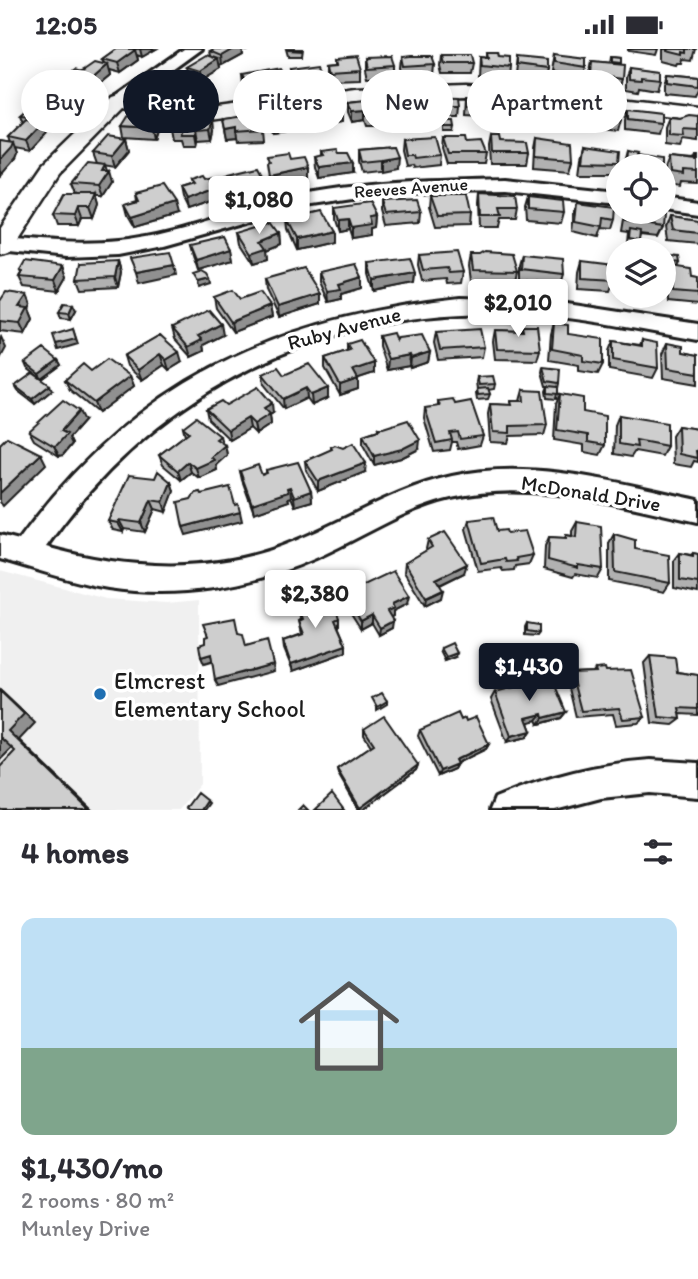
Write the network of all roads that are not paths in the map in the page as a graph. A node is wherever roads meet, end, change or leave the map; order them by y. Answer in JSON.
{"nodes":[{"id":1,"x":194,"y":49,"type":"edge"},
{"id":2,"x":120,"y":101,"type":"junction"},
{"id":3,"x":698,"y":113,"type":"edge"},
{"id":4,"x":606,"y":196,"type":"edge"},
{"id":5,"x":676,"y":205,"type":"edge"},
{"id":6,"x":698,"y":208,"type":"edge"},
{"id":7,"x":1,"y":245,"type":"edge"},
{"id":8,"x":698,"y":332,"type":"edge"},
{"id":9,"x":698,"y":511,"type":"edge"},
{"id":10,"x":13,"y":550,"type":"edge"},
{"id":11,"x":698,"y":780,"type":"edge"},
{"id":12,"x":507,"y":810,"type":"edge"}],
"edges":[{"from":1,"to":2,"type":"street"},
{"from":2,"to":3,"type":"street"},
{"from":2,"to":7,"type":"street"},
{"from":4,"to":7,"type":"street","name":"Reeves Avenue"},
{"from":5,"to":6,"type":"street"},
{"from":8,"to":10,"type":"street","name":"Ruby Avenue"},
{"from":9,"to":10,"type":"street","name":"McDonald Drive"},
{"from":11,"to":12,"type":"street"}]}
